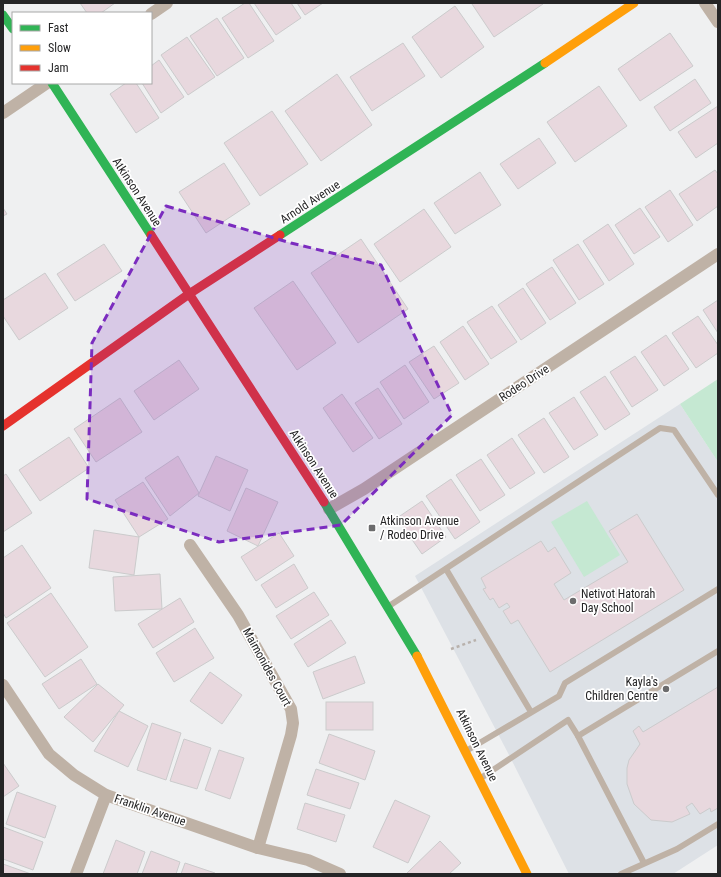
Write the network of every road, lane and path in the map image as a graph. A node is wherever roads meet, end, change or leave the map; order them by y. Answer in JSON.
{"nodes":[{"id":1,"x":167,"y":3,"type":"edge"},
{"id":2,"x":634,"y":3,"type":"edge"},
{"id":3,"x":705,"y":3,"type":"edge"},
{"id":4,"x":152,"y":13,"type":"edge"},
{"id":5,"x":3,"y":15,"type":"edge"},
{"id":6,"x":718,"y":22,"type":"edge"},
{"id":7,"x":12,"y":28,"type":"edge"},
{"id":8,"x":46,"y":84,"type":"edge"},
{"id":9,"x":53,"y":84,"type":"edge"},
{"id":10,"x":3,"y":113,"type":"edge"},
{"id":11,"x":718,"y":254,"type":"edge"},
{"id":12,"x":189,"y":294,"type":"junction"},
{"id":13,"x":3,"y":426,"type":"edge"},
{"id":14,"x":718,"y":495,"type":"edge"},
{"id":15,"x":329,"y":509,"type":"junction"},
{"id":16,"x":190,"y":545,"type":"dead end"},
{"id":17,"x":446,"y":569,"type":"junction"},
{"id":18,"x":718,"y":589,"type":"edge"},
{"id":19,"x":389,"y":606,"type":"junction"},
{"id":20,"x":486,"y":637,"type":"junction"},
{"id":21,"x":451,"y":649,"type":"dead end"},
{"id":22,"x":718,"y":651,"type":"edge"},
{"id":23,"x":3,"y":685,"type":"edge"},
{"id":24,"x":531,"y":712,"type":"junction"},
{"id":25,"x":578,"y":736,"type":"junction"},
{"id":26,"x":466,"y":751,"type":"junction"},
{"id":27,"x":480,"y":778,"type":"junction"},
{"id":28,"x":106,"y":795,"type":"junction"},
{"id":29,"x":718,"y":824,"type":"edge"},
{"id":30,"x":258,"y":848,"type":"junction"},
{"id":31,"x":644,"y":863,"type":"junction"},
{"id":32,"x":76,"y":874,"type":"edge"},
{"id":33,"x":340,"y":874,"type":"edge"},
{"id":34,"x":528,"y":874,"type":"edge"},
{"id":35,"x":621,"y":874,"type":"edge"}],
"edges":[{"from":1,"to":4,"type":"street"},
{"from":2,"to":12,"type":"street","name":"Arnold Avenue"},
{"from":3,"to":6,"type":"street"},
{"from":5,"to":7,"type":"street"},
{"from":8,"to":10,"type":"street"},
{"from":9,"to":12,"type":"street","name":"Atkinson Avenue"},
{"from":11,"to":15,"type":"street","name":"Rodeo Drive"},
{"from":12,"to":13,"type":"street","name":"Arnold Avenue"},
{"from":12,"to":15,"type":"street","name":"Atkinson Avenue"},
{"from":14,"to":17,"type":"lane"},
{"from":15,"to":19,"type":"street","name":"Atkinson Avenue"},
{"from":16,"to":30,"type":"street","name":"Maimonides Court"},
{"from":17,"to":19,"type":"lane"},
{"from":17,"to":20,"type":"lane"},
{"from":18,"to":24,"type":"lane"},
{"from":19,"to":26,"type":"street","name":"Atkinson Avenue"},
{"from":20,"to":21,"type":"path"},
{"from":20,"to":24,"type":"lane"},
{"from":22,"to":25,"type":"lane"},
{"from":23,"to":28,"type":"street","name":"Franklin Avenue"},
{"from":24,"to":26,"type":"lane"},
{"from":25,"to":27,"type":"lane"},
{"from":25,"to":31,"type":"lane"},
{"from":26,"to":27,"type":"street","name":"Atkinson Avenue"},
{"from":27,"to":34,"type":"street","name":"Atkinson Avenue"},
{"from":28,"to":30,"type":"street","name":"Franklin Avenue"},
{"from":28,"to":32,"type":"street"},
{"from":29,"to":31,"type":"lane"},
{"from":30,"to":33,"type":"street","name":"Franklin Avenue"},
{"from":31,"to":35,"type":"lane"}]}
